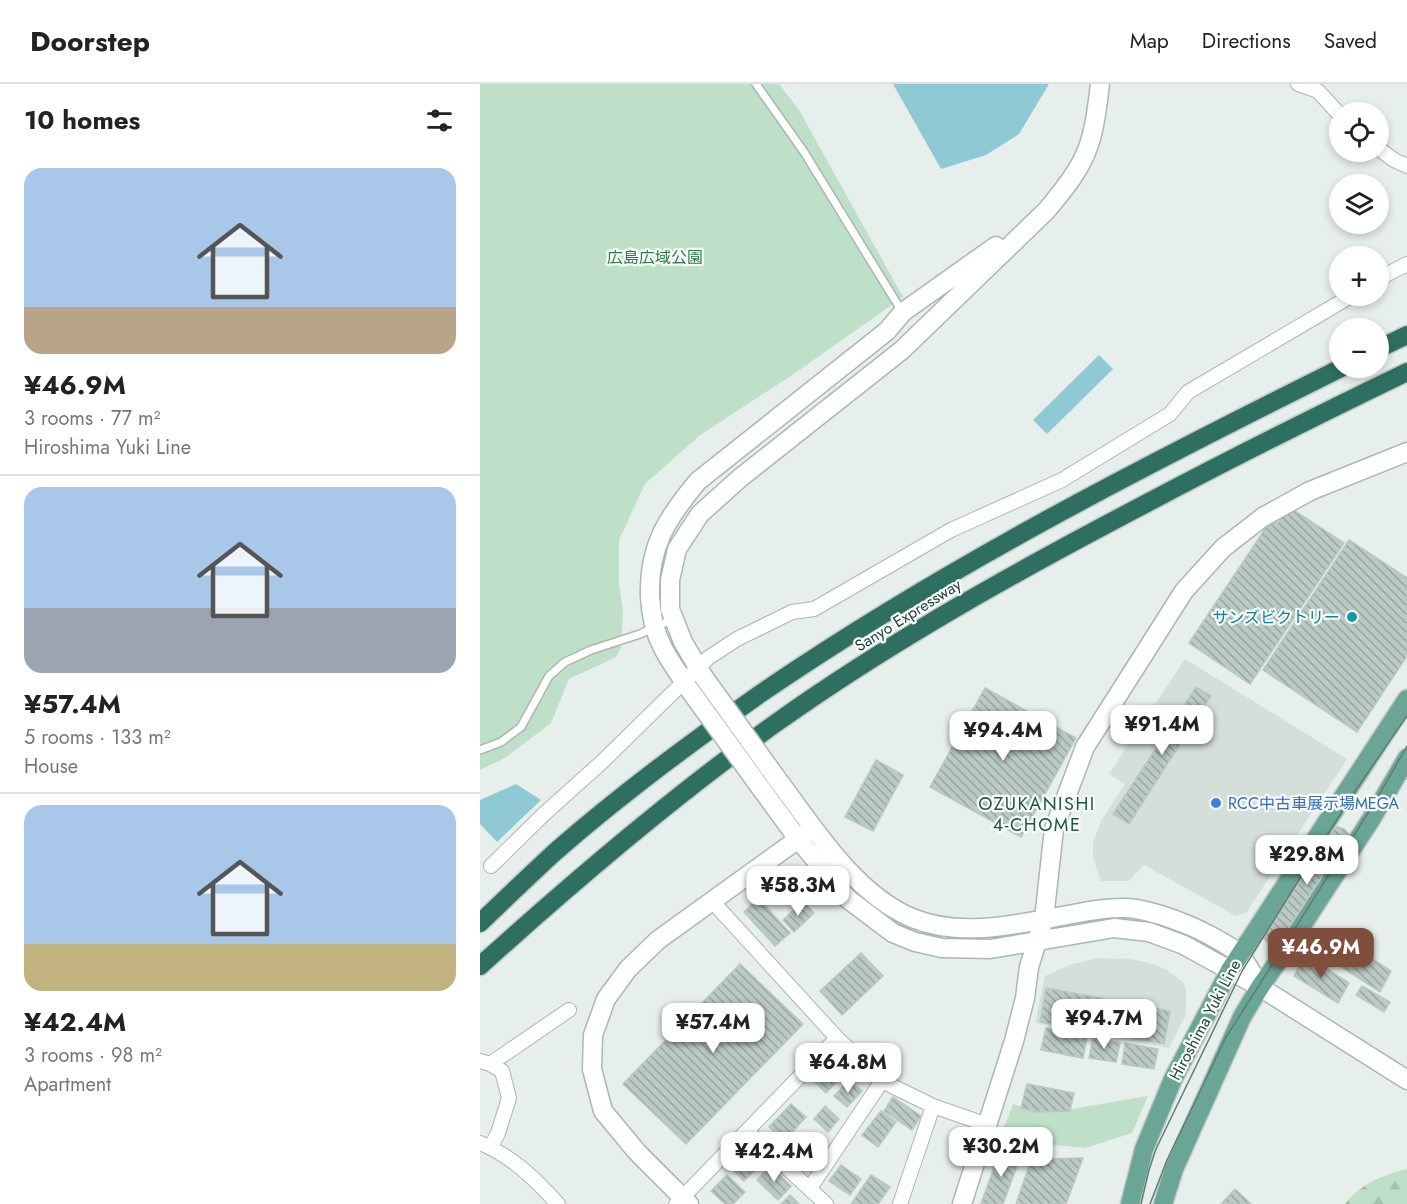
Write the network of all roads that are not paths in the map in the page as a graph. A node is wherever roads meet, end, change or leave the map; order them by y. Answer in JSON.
{"nodes":[{"id":1,"x":756,"y":84,"type":"edge"},
{"id":2,"x":1100,"y":84,"type":"edge"},
{"id":3,"x":1298,"y":84,"type":"edge"},
{"id":4,"x":1329,"y":102,"type":"edge"},
{"id":5,"x":1389,"y":156,"type":"edge"},
{"id":6,"x":1407,"y":165,"type":"edge"},
{"id":7,"x":1407,"y":179,"type":"edge"},
{"id":8,"x":1047,"y":210,"type":"junction"},
{"id":9,"x":1407,"y":264,"type":"edge"},
{"id":10,"x":1389,"y":273,"type":"edge"},
{"id":11,"x":1333,"y":306,"type":"edge"},
{"id":12,"x":903,"y":312,"type":"junction"},
{"id":13,"x":1407,"y":334,"type":"edge"},
{"id":14,"x":1389,"y":343,"type":"edge"},
{"id":15,"x":1407,"y":372,"type":"edge"},
{"id":16,"x":1329,"y":374,"type":"edge"},
{"id":17,"x":1407,"y":452,"type":"edge"},
{"id":18,"x":674,"y":619,"type":"junction"},
{"id":19,"x":655,"y":628,"type":"junction"},
{"id":20,"x":701,"y":671,"type":"junction"},
{"id":21,"x":687,"y":685,"type":"junction"},
{"id":22,"x":1407,"y":699,"type":"edge"},
{"id":23,"x":480,"y":750,"type":"edge"},
{"id":24,"x":1407,"y":758,"type":"edge"},
{"id":25,"x":814,"y":827,"type":"junction"},
{"id":26,"x":798,"y":839,"type":"junction"},
{"id":27,"x":491,"y":866,"type":"dead end"},
{"id":28,"x":712,"y":902,"type":"junction"},
{"id":29,"x":1044,"y":919,"type":"junction"},
{"id":30,"x":480,"y":923,"type":"edge"},
{"id":31,"x":1037,"y":941,"type":"junction"},
{"id":32,"x":1234,"y":962,"type":"junction"},
{"id":33,"x":480,"y":966,"type":"edge"},
{"id":34,"x":1260,"y":987,"type":"junction"},
{"id":35,"x":569,"y":1010,"type":"dead end"},
{"id":36,"x":837,"y":1038,"type":"junction"},
{"id":37,"x":485,"y":1063,"type":"edge"},
{"id":38,"x":1407,"y":1080,"type":"edge"},
{"id":39,"x":882,"y":1082,"type":"junction"},
{"id":40,"x":933,"y":1107,"type":"junction"},
{"id":41,"x":988,"y":1125,"type":"junction"},
{"id":42,"x":748,"y":1132,"type":"junction"},
{"id":43,"x":485,"y":1145,"type":"edge"},
{"id":44,"x":810,"y":1188,"type":"junction"},
{"id":45,"x":550,"y":1201,"type":"edge"},
{"id":46,"x":683,"y":1202,"type":"edge"},
{"id":47,"x":826,"y":1204,"type":"edge"},
{"id":48,"x":900,"y":1204,"type":"edge"},
{"id":49,"x":962,"y":1204,"type":"edge"},
{"id":50,"x":1130,"y":1204,"type":"edge"},
{"id":51,"x":1163,"y":1204,"type":"edge"}],
"edges":[{"from":1,"to":12,"type":"lane"},
{"from":2,"to":8,"type":"street"},
{"from":3,"to":4,"type":"street"},
{"from":5,"to":6,"type":"street"},
{"from":6,"to":7,"type":"street"},
{"from":8,"to":12,"type":"street"},
{"from":8,"to":18,"type":"street"},
{"from":9,"to":10,"type":"street"},
{"from":11,"to":20,"type":"street"},
{"from":12,"to":19,"type":"street"},
{"from":13,"to":14,"type":"highway"},
{"from":15,"to":33,"type":"highway","name":"Sanyo Expressway"},
{"from":16,"to":30,"type":"highway","name":"Sanyo Expressway"},
{"from":17,"to":29,"type":"street"},
{"from":18,"to":19,"type":"lane"},
{"from":18,"to":20,"type":"street"},
{"from":19,"to":21,"type":"street"},
{"from":19,"to":23,"type":"lane"},
{"from":20,"to":21,"type":"street"},
{"from":20,"to":25,"type":"street","bridge":true},
{"from":21,"to":26,"type":"street","bridge":true},
{"from":21,"to":27,"type":"street"},
{"from":22,"to":32,"type":"main road","name":"Hiroshima Yuki Line"},
{"from":24,"to":34,"type":"main road","name":"Hiroshima Yuki Line"},
{"from":25,"to":26,"type":"street"},
{"from":25,"to":29,"type":"street"},
{"from":26,"to":28,"type":"street"},
{"from":26,"to":31,"type":"street"},
{"from":28,"to":36,"type":"street"},
{"from":28,"to":46,"type":"street"},
{"from":29,"to":31,"type":"street"},
{"from":29,"to":32,"type":"street"},
{"from":31,"to":32,"type":"street"},
{"from":31,"to":41,"type":"street"},
{"from":32,"to":34,"type":"street"},
{"from":32,"to":50,"type":"main road","name":"Hiroshima Yuki Line"},
{"from":34,"to":38,"type":"street"},
{"from":34,"to":51,"type":"main road","name":"Hiroshima Yuki Line"},
{"from":35,"to":37,"type":"street"},
{"from":36,"to":39,"type":"street"},
{"from":36,"to":42,"type":"street"},
{"from":37,"to":43,"type":"street"},
{"from":39,"to":40,"type":"street"},
{"from":39,"to":44,"type":"street"},
{"from":40,"to":41,"type":"street"},
{"from":40,"to":48,"type":"street"},
{"from":41,"to":49,"type":"street"},
{"from":42,"to":44,"type":"street"},
{"from":42,"to":46,"type":"street"},
{"from":43,"to":45,"type":"street"},
{"from":44,"to":47,"type":"street"}]}
